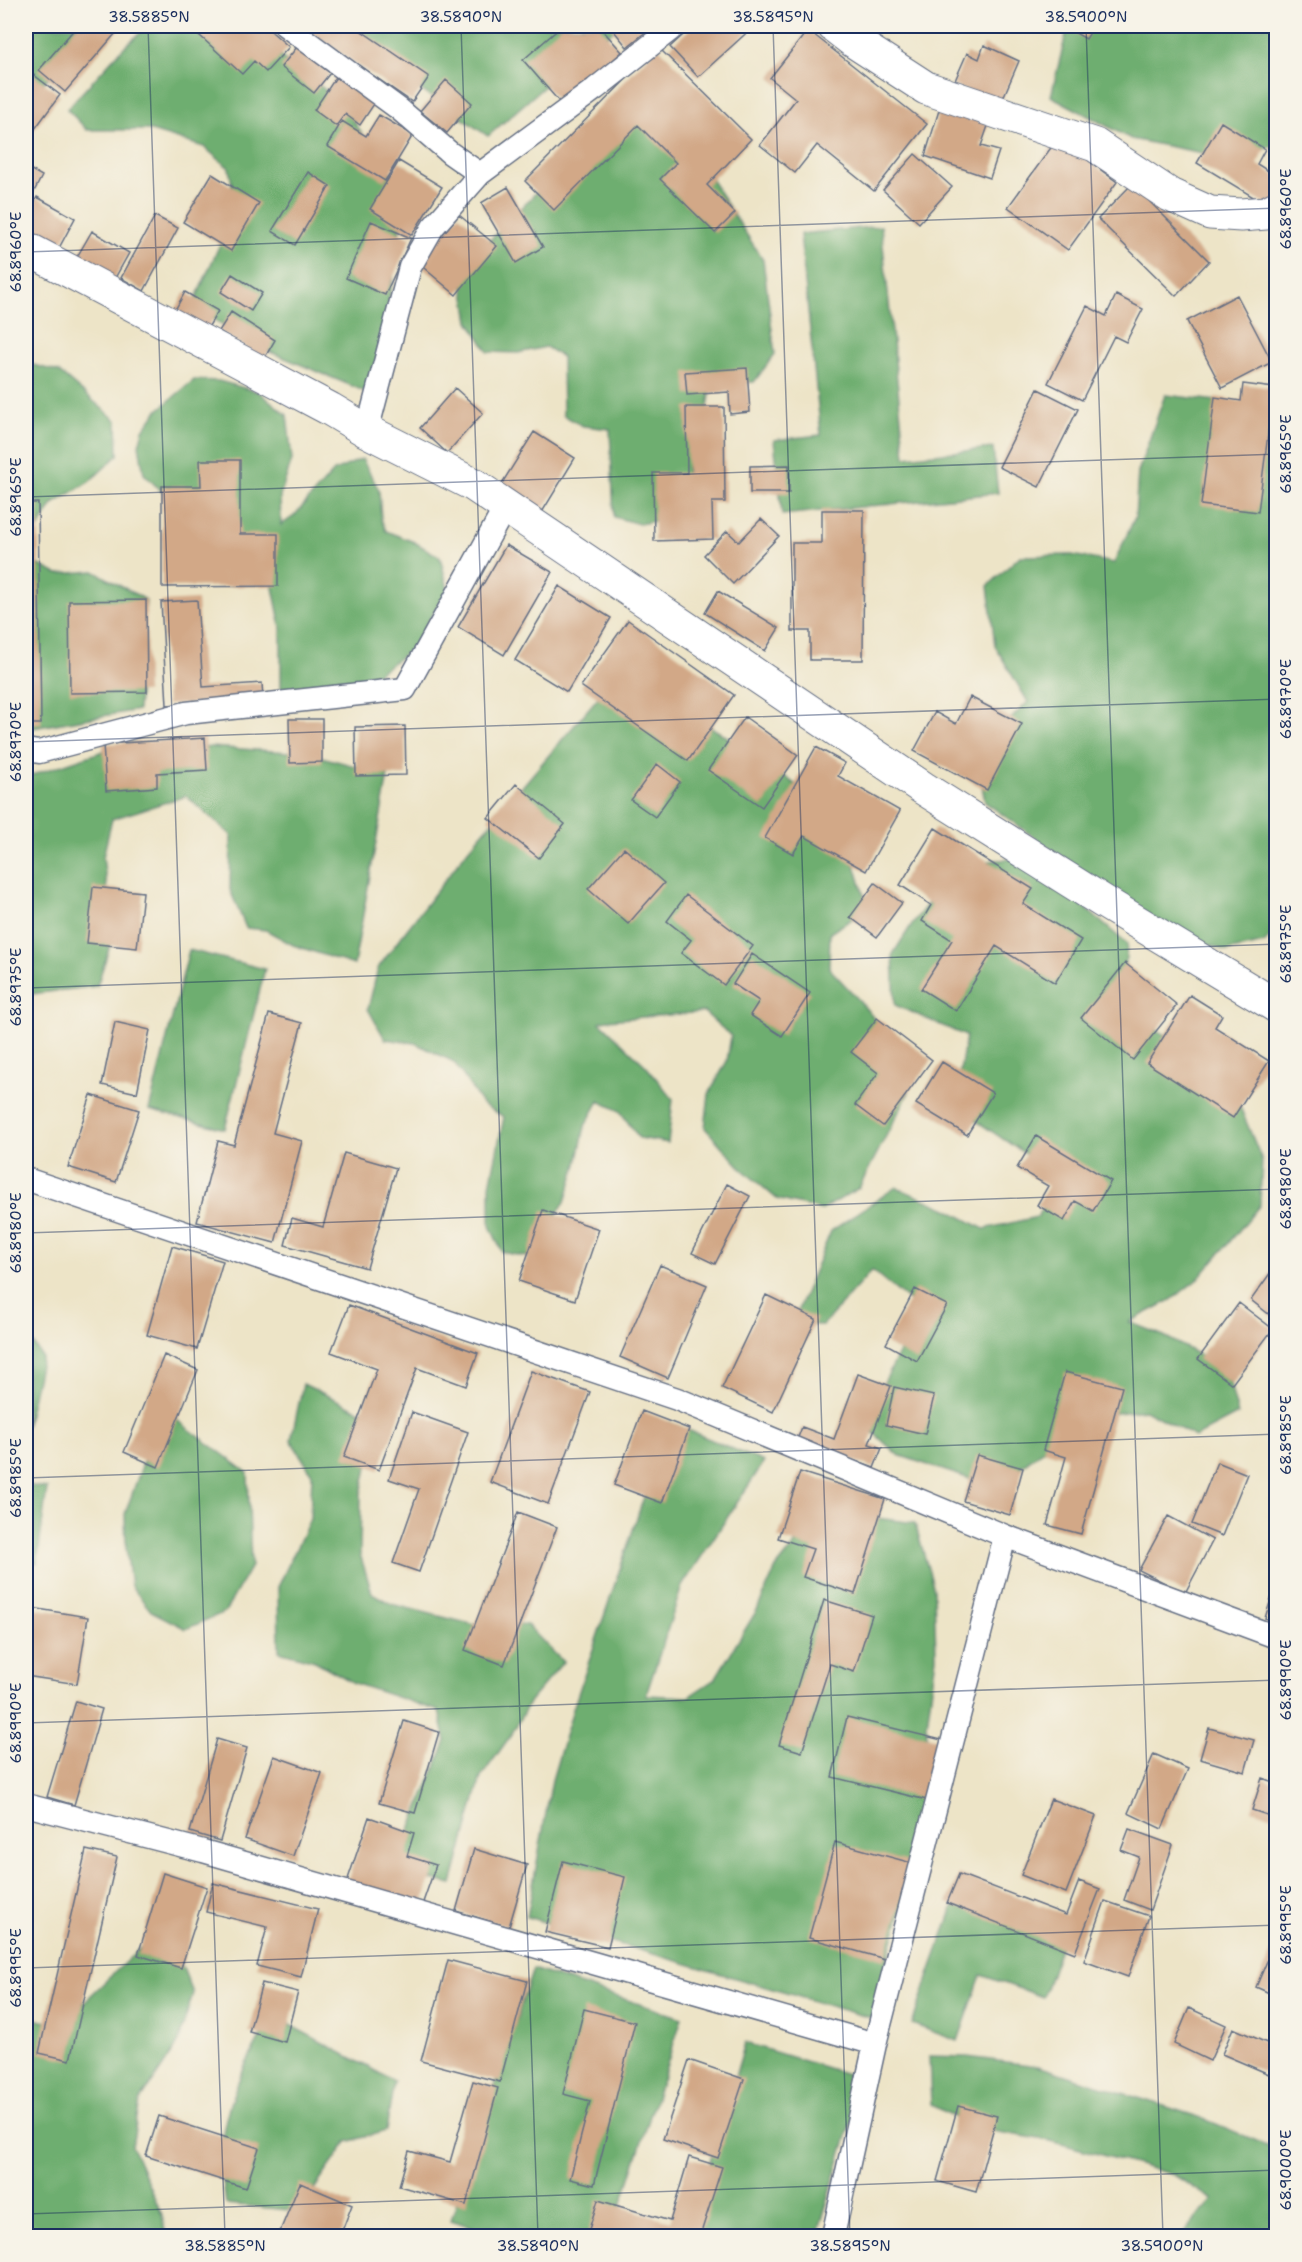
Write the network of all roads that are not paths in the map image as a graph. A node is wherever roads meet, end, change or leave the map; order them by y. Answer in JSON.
{"nodes":[{"id":1,"x":286,"y":26,"type":"edge"},
{"id":2,"x":675,"y":26,"type":"edge"},
{"id":3,"x":834,"y":26,"type":"edge"},
{"id":4,"x":480,"y":174,"type":"junction"},
{"id":5,"x":1276,"y":208,"type":"edge"},
{"id":6,"x":26,"y":248,"type":"edge"},
{"id":7,"x":367,"y":431,"type":"junction"},
{"id":8,"x":506,"y":506,"type":"junction"},
{"id":9,"x":26,"y":750,"type":"edge"},
{"id":10,"x":1276,"y":1006,"type":"edge"},
{"id":11,"x":26,"y":1179,"type":"edge"},
{"id":12,"x":1005,"y":1536,"type":"junction"},
{"id":13,"x":1276,"y":1637,"type":"edge"},
{"id":14,"x":26,"y":1805,"type":"edge"},
{"id":15,"x":875,"y":2044,"type":"junction"},
{"id":16,"x":833,"y":2236,"type":"edge"}],
"edges":[{"from":1,"to":4,"type":"lane"},
{"from":2,"to":4,"type":"lane"},
{"from":3,"to":5,"type":"street"},
{"from":4,"to":7,"type":"lane"},
{"from":6,"to":7,"type":"street"},
{"from":7,"to":8,"type":"street"},
{"from":8,"to":9,"type":"lane"},
{"from":8,"to":10,"type":"street"},
{"from":11,"to":12,"type":"lane"},
{"from":12,"to":13,"type":"lane"},
{"from":12,"to":15,"type":"lane"},
{"from":14,"to":15,"type":"lane"},
{"from":15,"to":16,"type":"lane"}]}
